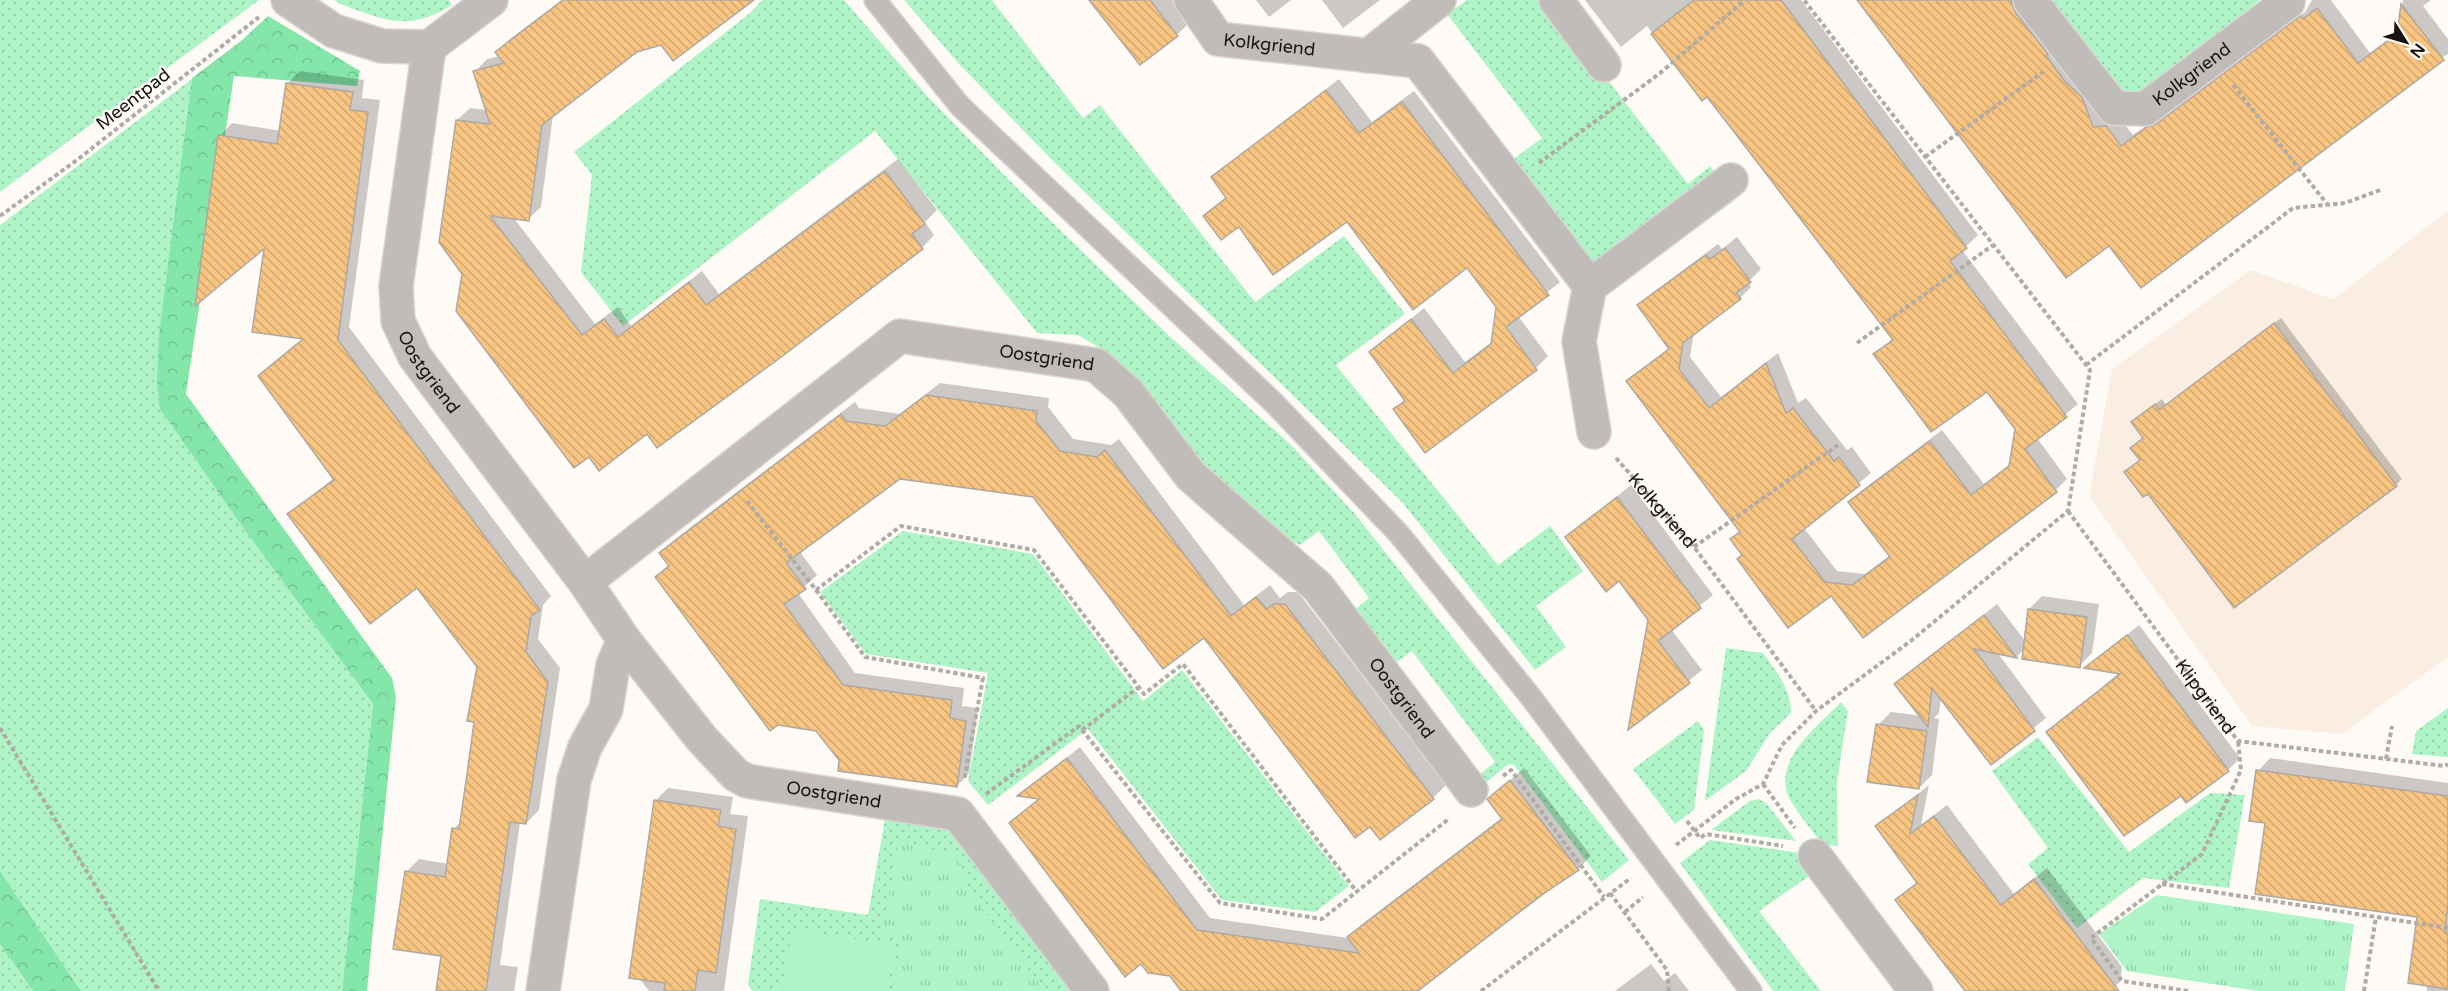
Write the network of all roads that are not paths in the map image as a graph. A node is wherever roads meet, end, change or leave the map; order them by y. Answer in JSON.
{"nodes":[{"id":1,"x":491,"y":0,"type":"edge"},
{"id":2,"x":874,"y":0,"type":"edge"},
{"id":3,"x":1191,"y":0,"type":"edge"},
{"id":4,"x":1439,"y":0,"type":"edge"},
{"id":5,"x":1556,"y":0,"type":"edge"},
{"id":6,"x":2030,"y":0,"type":"edge"},
{"id":7,"x":2288,"y":2,"type":"dead end"},
{"id":8,"x":277,"y":6,"type":"edge"},
{"id":9,"x":429,"y":47,"type":"junction"},
{"id":10,"x":1368,"y":56,"type":"junction"},
{"id":11,"x":1604,"y":66,"type":"dead end"},
{"id":12,"x":1731,"y":180,"type":"dead end"},
{"id":13,"x":1590,"y":286,"type":"junction"},
{"id":14,"x":1594,"y":432,"type":"road end"},
{"id":15,"x":585,"y":582,"type":"junction"},
{"id":16,"x":624,"y":640,"type":"junction"},
{"id":17,"x":1464,"y":801,"type":"road end"},
{"id":18,"x":1815,"y":856,"type":"road end"},
{"id":19,"x":543,"y":991,"type":"edge"},
{"id":20,"x":1092,"y":991,"type":"edge"},
{"id":21,"x":1751,"y":991,"type":"edge"},
{"id":22,"x":1916,"y":991,"type":"edge"}],
"edges":[{"from":1,"to":9,"type":"street"},
{"from":2,"to":21,"type":"lane"},
{"from":3,"to":10,"type":"street","name":"Kolkgriend"},
{"from":4,"to":10,"type":"street"},
{"from":5,"to":11,"type":"street"},
{"from":6,"to":7,"type":"street","name":"Kolkgriend"},
{"from":8,"to":9,"type":"street"},
{"from":9,"to":15,"type":"street","name":"Oostgriend"},
{"from":10,"to":13,"type":"street","name":"Kolkgriend"},
{"from":12,"to":13,"type":"street"},
{"from":13,"to":14,"type":"street"},
{"from":15,"to":16,"type":"street","name":"Oostgriend"},
{"from":15,"to":17,"type":"street","name":"Oostgriend"},
{"from":16,"to":19,"type":"street"},
{"from":16,"to":20,"type":"street","name":"Oostgriend"},
{"from":18,"to":22,"type":"street"}]}
